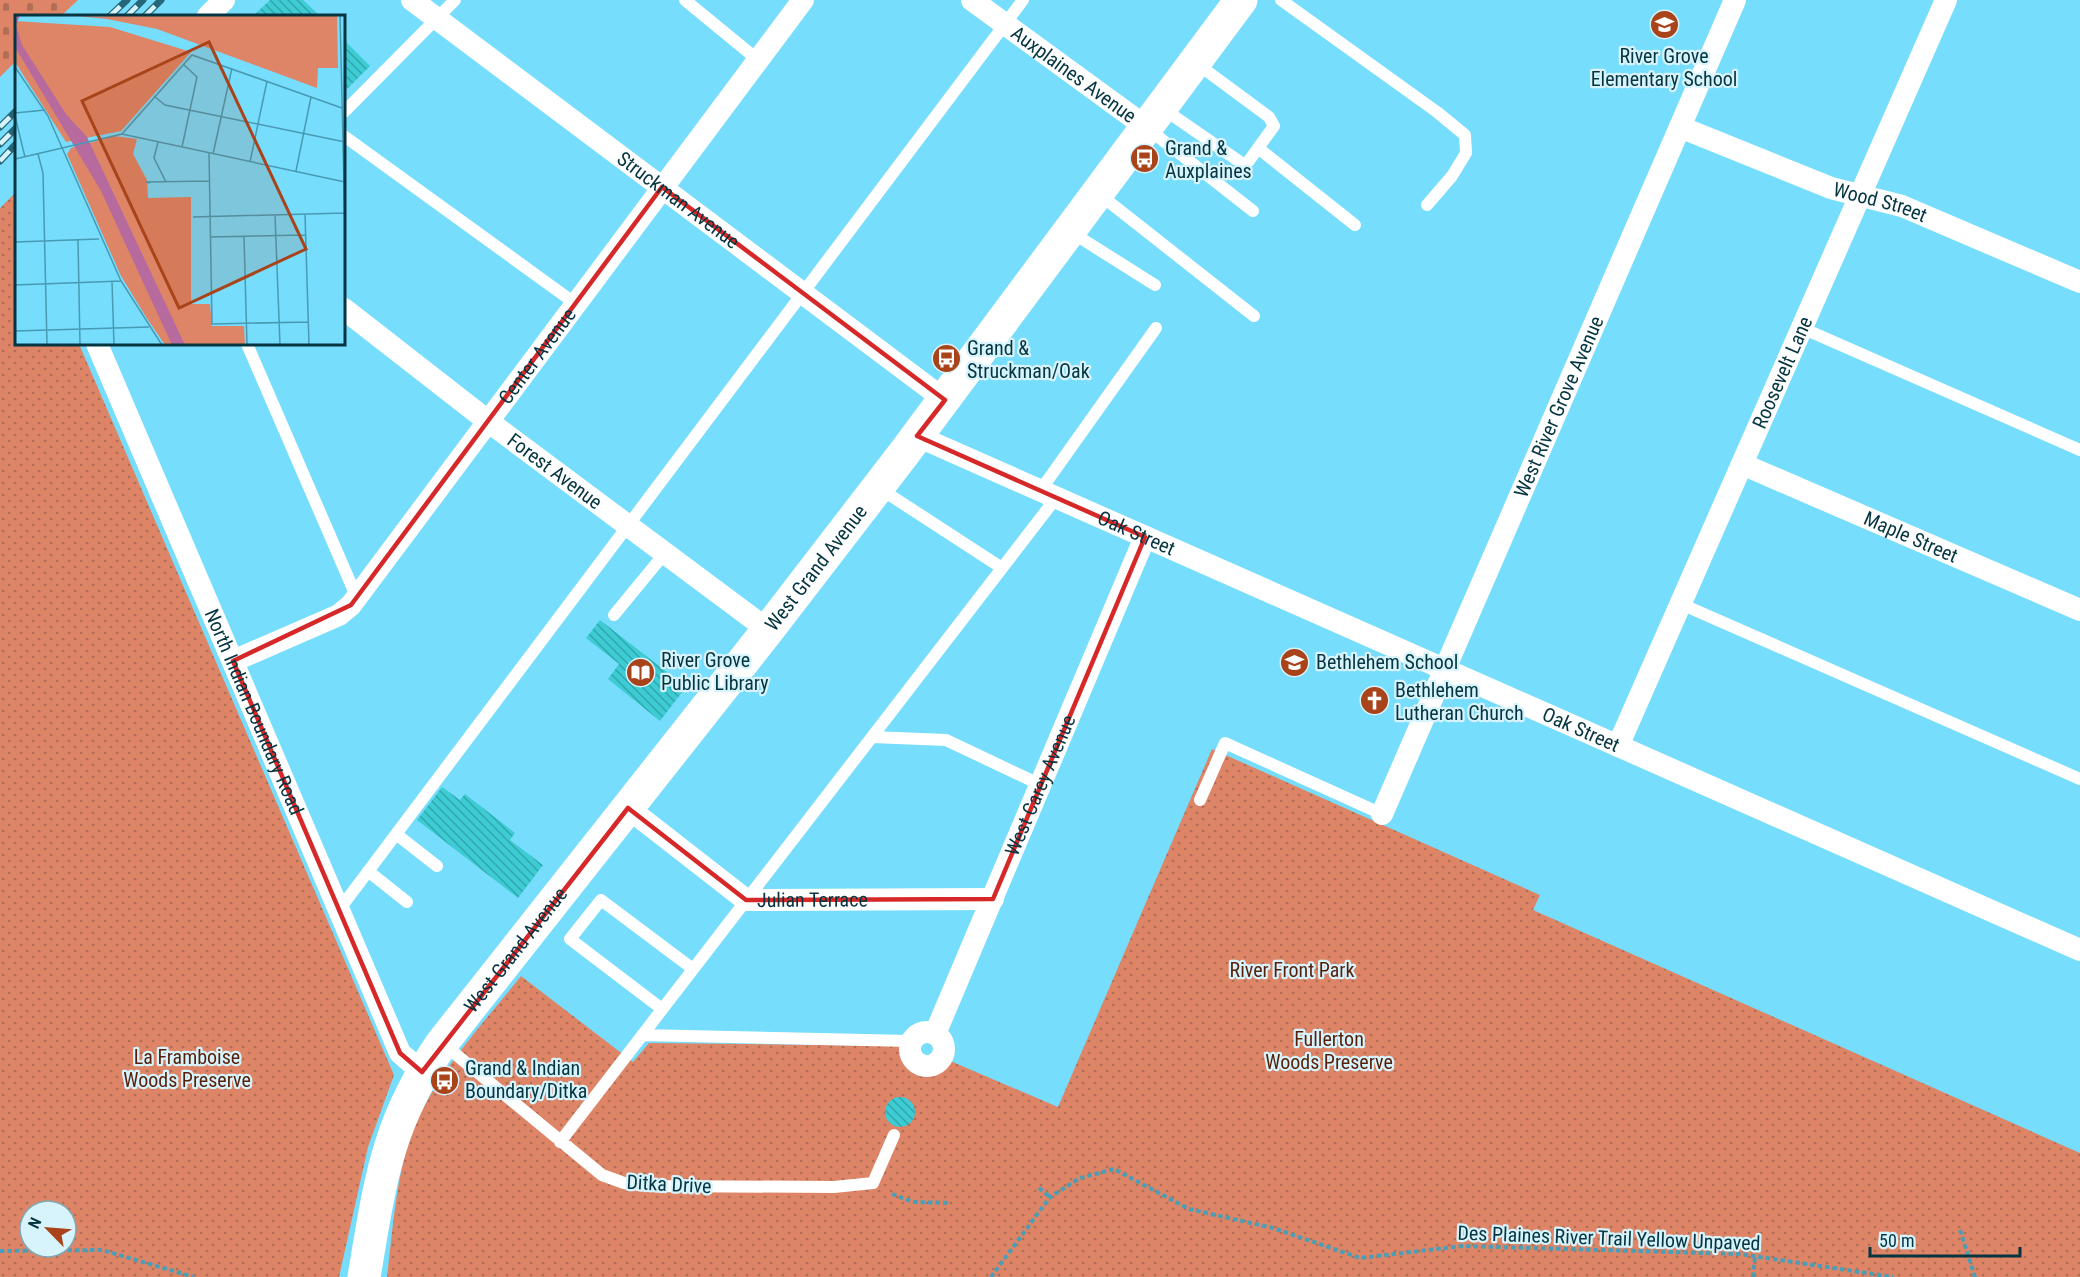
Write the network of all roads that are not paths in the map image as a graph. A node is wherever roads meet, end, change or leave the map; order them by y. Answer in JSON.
{"nodes":[{"id":1,"x":224,"y":0,"type":"edge"},
{"id":2,"x":412,"y":0,"type":"edge"},
{"id":3,"x":455,"y":0,"type":"edge"},
{"id":4,"x":684,"y":0,"type":"edge"},
{"id":5,"x":803,"y":0,"type":"edge"},
{"id":6,"x":972,"y":0,"type":"edge"},
{"id":7,"x":1023,"y":0,"type":"edge"},
{"id":8,"x":1241,"y":0,"type":"edge"},
{"id":9,"x":1281,"y":0,"type":"edge"},
{"id":10,"x":1735,"y":0,"type":"edge"},
{"id":11,"x":1946,"y":0,"type":"edge"},
{"id":12,"x":209,"y":15,"type":"edge"},
{"id":13,"x":437,"y":19,"type":"junction"},
{"id":14,"x":1005,"y":24,"type":"junction"},
{"id":15,"x":758,"y":60,"type":"junction"},
{"id":16,"x":1195,"y":62,"type":"junction"},
{"id":17,"x":345,"y":111,"type":"edge"},
{"id":18,"x":1154,"y":117,"type":"junction"},
{"id":19,"x":1680,"y":128,"type":"junction"},
{"id":20,"x":345,"y":137,"type":"edge"},
{"id":21,"x":1258,"y":148,"type":"junction"},
{"id":22,"x":662,"y":188,"type":"junction"},
{"id":23,"x":1098,"y":193,"type":"junction"},
{"id":24,"x":1860,"y":197,"type":"junction"},
{"id":25,"x":1427,"y":205,"type":"dead end"},
{"id":26,"x":1253,"y":211,"type":"dead end"},
{"id":27,"x":1355,"y":225,"type":"dead end"},
{"id":28,"x":1070,"y":231,"type":"junction"},
{"id":29,"x":2080,"y":282,"type":"edge"},
{"id":30,"x":1155,"y":285,"type":"dead end"},
{"id":31,"x":801,"y":292,"type":"junction"},
{"id":32,"x":576,"y":304,"type":"junction"},
{"id":33,"x":345,"y":310,"type":"edge"},
{"id":34,"x":1254,"y":316,"type":"dead end"},
{"id":35,"x":1156,"y":328,"type":"dead end"},
{"id":36,"x":1802,"y":328,"type":"junction"},
{"id":37,"x":96,"y":345,"type":"edge"},
{"id":38,"x":247,"y":345,"type":"edge"},
{"id":39,"x":945,"y":400,"type":"junction"},
{"id":40,"x":489,"y":422,"type":"junction"},
{"id":41,"x":917,"y":436,"type":"junction"},
{"id":42,"x":2080,"y":450,"type":"edge"},
{"id":43,"x":1742,"y":464,"type":"junction"},
{"id":44,"x":878,"y":487,"type":"junction"},
{"id":45,"x":1048,"y":494,"type":"junction"},
{"id":46,"x":628,"y":526,"type":"junction"},
{"id":47,"x":1145,"y":537,"type":"junction"},
{"id":48,"x":665,"y":554,"type":"junction"},
{"id":49,"x":1002,"y":568,"type":"junction"},
{"id":50,"x":357,"y":598,"type":"junction"},
{"id":51,"x":1681,"y":604,"type":"junction"},
{"id":52,"x":2080,"y":610,"type":"edge"},
{"id":53,"x":614,"y":615,"type":"dead end"},
{"id":54,"x":768,"y":630,"type":"junction"},
{"id":55,"x":233,"y":661,"type":"junction"},
{"id":56,"x":1446,"y":670,"type":"junction"},
{"id":57,"x":872,"y":737,"type":"junction"},
{"id":58,"x":1618,"y":746,"type":"junction"},
{"id":59,"x":2080,"y":778,"type":"edge"},
{"id":60,"x":1041,"y":785,"type":"junction"},
{"id":61,"x":1200,"y":800,"type":"dead end"},
{"id":62,"x":628,"y":808,"type":"junction"},
{"id":63,"x":1382,"y":814,"type":"joint"},
{"id":64,"x":396,"y":834,"type":"junction"},
{"id":65,"x":437,"y":866,"type":"dead end"},
{"id":66,"x":368,"y":871,"type":"junction"},
{"id":67,"x":993,"y":899,"type":"junction"},
{"id":68,"x":746,"y":900,"type":"junction"},
{"id":69,"x":407,"y":902,"type":"dead end"},
{"id":70,"x":339,"y":910,"type":"junction"},
{"id":71,"x":2080,"y":950,"type":"edge"},
{"id":72,"x":693,"y":969,"type":"junction"},
{"id":73,"x":662,"y":1009,"type":"junction"},
{"id":74,"x":935,"y":1034,"type":"junction"},
{"id":75,"x":642,"y":1035,"type":"junction"},
{"id":76,"x":911,"y":1041,"type":"junction"},
{"id":77,"x":442,"y":1043,"type":"junction"},
{"id":78,"x":422,"y":1072,"type":"junction"},
{"id":79,"x":894,"y":1135,"type":"dead end"},
{"id":80,"x":560,"y":1142,"type":"junction"},
{"id":81,"x":364,"y":1277,"type":"edge"}],
"edges":[{"from":1,"to":12,"type":"street"},
{"from":2,"to":13,"type":"street","name":"Struckman Avenue"},
{"from":3,"to":13,"type":"lane"},
{"from":4,"to":15,"type":"lane"},
{"from":5,"to":15,"type":"street","name":"Center Avenue"},
{"from":6,"to":14,"type":"street","name":"Auxplaines Avenue"},
{"from":7,"to":14,"type":"lane"},
{"from":8,"to":16,"type":"main road","name":"West Grand Avenue"},
{"from":9,"to":25,"type":"lane"},
{"from":10,"to":19,"type":"street","name":"West River Grove Avenue"},
{"from":11,"to":24,"type":"street","name":"Roosevelt Lane"},
{"from":13,"to":17,"type":"lane"},
{"from":13,"to":22,"type":"street","name":"Struckman Avenue"},
{"from":14,"to":18,"type":"street","name":"Auxplaines Avenue"},
{"from":14,"to":31,"type":"lane"},
{"from":15,"to":22,"type":"street","name":"Center Avenue"},
{"from":16,"to":18,"type":"main road","name":"West Grand Avenue"},
{"from":16,"to":21,"type":"lane"},
{"from":18,"to":21,"type":"lane"},
{"from":18,"to":23,"type":"main road","name":"West Grand Avenue"},
{"from":18,"to":26,"type":"lane"},
{"from":19,"to":24,"type":"street","name":"Wood Street"},
{"from":19,"to":56,"type":"street","name":"West River Grove Avenue"},
{"from":20,"to":32,"type":"lane"},
{"from":21,"to":27,"type":"lane"},
{"from":22,"to":31,"type":"street","name":"Struckman Avenue"},
{"from":22,"to":32,"type":"street","name":"Center Avenue"},
{"from":23,"to":28,"type":"main road","name":"West Grand Avenue"},
{"from":23,"to":34,"type":"lane"},
{"from":24,"to":29,"type":"street","name":"Wood Street"},
{"from":24,"to":36,"type":"street","name":"Roosevelt Lane"},
{"from":28,"to":30,"type":"lane"},
{"from":28,"to":39,"type":"main road","name":"West Grand Avenue"},
{"from":31,"to":39,"type":"street","name":"Struckman Avenue"},
{"from":31,"to":46,"type":"lane"},
{"from":32,"to":40,"type":"street","name":"Center Avenue"},
{"from":33,"to":40,"type":"street","name":"Forest Avenue"},
{"from":35,"to":45,"type":"lane"},
{"from":36,"to":42,"type":"lane"},
{"from":36,"to":43,"type":"street","name":"Roosevelt Lane"},
{"from":37,"to":55,"type":"street","name":"North Indian Boundary Road"},
{"from":38,"to":50,"type":"lane"},
{"from":39,"to":41,"type":"main road","name":"West Grand Avenue"},
{"from":40,"to":46,"type":"street","name":"Forest Avenue"},
{"from":40,"to":50,"type":"street","name":"Center Avenue"},
{"from":41,"to":44,"type":"main road","name":"West Grand Avenue"},
{"from":41,"to":45,"type":"street","name":"Oak Street"},
{"from":43,"to":51,"type":"street","name":"Roosevelt Lane"},
{"from":43,"to":52,"type":"street","name":"Maple Street"},
{"from":44,"to":49,"type":"lane"},
{"from":44,"to":54,"type":"main road","name":"West Grand Avenue"},
{"from":45,"to":47,"type":"street","name":"Oak Street"},
{"from":45,"to":49,"type":"lane"},
{"from":46,"to":48,"type":"street","name":"Forest Avenue"},
{"from":46,"to":64,"type":"lane"},
{"from":47,"to":56,"type":"street","name":"Oak Street"},
{"from":47,"to":60,"type":"street","name":"West Carey Avenue"},
{"from":48,"to":53,"type":"lane"},
{"from":48,"to":54,"type":"street","name":"Forest Avenue"},
{"from":49,"to":57,"type":"lane"},
{"from":50,"to":55,"type":"street","name":"Center Avenue"},
{"from":51,"to":58,"type":"street","name":"Roosevelt Lane"},
{"from":51,"to":59,"type":"lane"},
{"from":54,"to":62,"type":"main road","name":"West Grand Avenue"},
{"from":55,"to":70,"type":"street","name":"North Indian Boundary Road"},
{"from":56,"to":58,"type":"street","name":"Oak Street"},
{"from":56,"to":63,"type":"street","name":"West River Grove Avenue"},
{"from":57,"to":60,"type":"lane"},
{"from":57,"to":68,"type":"lane"},
{"from":58,"to":71,"type":"street","name":"Oak Street"},
{"from":60,"to":67,"type":"street","name":"West Carey Avenue"},
{"from":61,"to":63,"type":"lane"},
{"from":62,"to":68,"type":"street","name":"Julian Terrace"},
{"from":62,"to":77,"type":"main road","name":"West Grand Avenue"},
{"from":64,"to":65,"type":"lane"},
{"from":64,"to":66,"type":"lane"},
{"from":66,"to":69,"type":"lane"},
{"from":66,"to":70,"type":"lane"},
{"from":67,"to":68,"type":"street","name":"Julian Terrace"},
{"from":67,"to":74,"type":"street","name":"West Carey Avenue"},
{"from":68,"to":72,"type":"lane"},
{"from":70,"to":78,"type":"street","name":"North Indian Boundary Road"},
{"from":72,"to":73,"type":"lane"},
{"from":72,"to":73,"type":"lane"},
{"from":73,"to":75,"type":"lane"},
{"from":74,"to":76,"type":"street"},
{"from":74,"to":76,"type":"street","name":"West Carey Avenue"},
{"from":75,"to":76,"type":"lane"},
{"from":75,"to":80,"type":"lane"},
{"from":77,"to":78,"type":"main road","name":"West Grand Avenue"},
{"from":77,"to":80,"type":"lane","name":"Ditka Drive"},
{"from":78,"to":81,"type":"main road","name":"West Grand Avenue"},
{"from":79,"to":80,"type":"lane","name":"Ditka Drive"}]}
